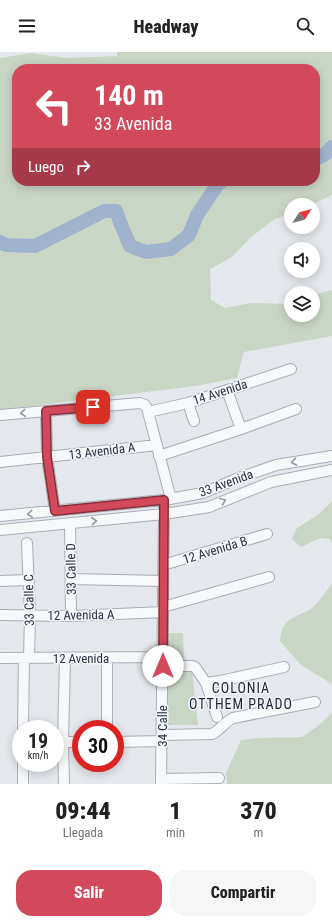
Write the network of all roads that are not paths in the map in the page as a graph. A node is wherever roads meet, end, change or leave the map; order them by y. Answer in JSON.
{"nodes":[{"id":1,"x":291,"y":369,"type":"dead end"},
{"id":2,"x":227,"y":390,"type":"junction"},
{"id":3,"x":188,"y":403,"type":"junction"},
{"id":4,"x":296,"y":409,"type":"dead end"},
{"id":5,"x":46,"y":411,"type":"junction"},
{"id":6,"x":148,"y":412,"type":"junction"},
{"id":7,"x":0,"y":415,"type":"edge"},
{"id":8,"x":194,"y":421,"type":"dead end"},
{"id":9,"x":241,"y":430,"type":"junction"},
{"id":10,"x":157,"y":445,"type":"junction"},
{"id":11,"x":159,"y":456,"type":"junction"},
{"id":12,"x":332,"y":456,"type":"edge"},
{"id":13,"x":47,"y":457,"type":"junction"},
{"id":14,"x":0,"y":462,"type":"edge"},
{"id":15,"x":332,"y":470,"type":"edge"},
{"id":16,"x":167,"y":500,"type":"junction"},
{"id":17,"x":55,"y":511,"type":"junction"},
{"id":18,"x":164,"y":514,"type":"junction"},
{"id":19,"x":0,"y":516,"type":"edge"},
{"id":20,"x":70,"y":523,"type":"junction"},
{"id":21,"x":0,"y":530,"type":"edge"},
{"id":22,"x":267,"y":534,"type":"dead end"},
{"id":23,"x":27,"y":543,"type":"dead end"},
{"id":24,"x":164,"y":566,"type":"junction"},
{"id":25,"x":269,"y":577,"type":"dead end"},
{"id":26,"x":71,"y":579,"type":"junction"},
{"id":27,"x":29,"y":580,"type":"junction"},
{"id":28,"x":0,"y":581,"type":"edge"},
{"id":29,"x":163,"y":581,"type":"junction"},
{"id":30,"x":163,"y":609,"type":"junction"},
{"id":31,"x":0,"y":615,"type":"edge"},
{"id":32,"x":30,"y":616,"type":"junction"},
{"id":33,"x":71,"y":616,"type":"junction"},
{"id":34,"x":0,"y":658,"type":"edge"},
{"id":35,"x":26,"y":658,"type":"junction"},
{"id":36,"x":65,"y":658,"type":"junction"},
{"id":37,"x":107,"y":658,"type":"junction"},
{"id":38,"x":163,"y":662,"type":"junction"},
{"id":39,"x":284,"y":667,"type":"dead end"},
{"id":40,"x":206,"y":683,"type":"junction"},
{"id":41,"x":315,"y":702,"type":"dead end"},
{"id":42,"x":217,"y":718,"type":"dead end"},
{"id":43,"x":23,"y":720,"type":"edge"},
{"id":44,"x":61,"y":720,"type":"edge"},
{"id":45,"x":107,"y":720,"type":"edge"},
{"id":46,"x":162,"y":738,"type":"junction"},
{"id":47,"x":124,"y":741,"type":"edge"},
{"id":48,"x":23,"y":772,"type":"edge"},
{"id":49,"x":63,"y":772,"type":"edge"},
{"id":50,"x":219,"y":778,"type":"dead end"},
{"id":51,"x":162,"y":782,"type":"edge"},
{"id":52,"x":23,"y":784,"type":"edge"},
{"id":53,"x":64,"y":784,"type":"edge"}],
"edges":[{"from":1,"to":2,"type":"street","name":"14 Avenida"},
{"from":2,"to":3,"type":"street","name":"14 Avenida"},
{"from":2,"to":9,"type":"street"},
{"from":3,"to":6,"type":"street","name":"14 Avenida"},
{"from":3,"to":8,"type":"street"},
{"from":4,"to":9,"type":"street"},
{"from":5,"to":6,"type":"street","name":"34 Calle"},
{"from":5,"to":7,"type":"street","one_way":true},
{"from":5,"to":13,"type":"street"},
{"from":6,"to":10,"type":"street","name":"34 Calle"},
{"from":9,"to":11,"type":"street"},
{"from":10,"to":11,"type":"street","name":"34 Calle"},
{"from":10,"to":13,"type":"street","name":"13 Avenida A"},
{"from":11,"to":16,"type":"street","name":"34 Calle"},
{"from":12,"to":16,"type":"street","name":"33 Avenida","one_way":true},
{"from":13,"to":14,"type":"street","name":"13 Avenida A"},
{"from":13,"to":17,"type":"street"},
{"from":18,"to":15,"type":"street","name":"33 Avenida","one_way":true},
{"from":16,"to":17,"type":"street","name":"33 Avenida"},
{"from":16,"to":18,"type":"street","name":"34 Calle"},
{"from":17,"to":19,"type":"street","name":"33 Avenida","one_way":true},
{"from":20,"to":18,"type":"street","name":"33 Avenida","one_way":true},
{"from":18,"to":24,"type":"street","name":"34 Calle"},
{"from":20,"to":21,"type":"street","name":"33 Avenida"},
{"from":20,"to":26,"type":"street","name":"33 Calle D"},
{"from":22,"to":24,"type":"street","name":"12 Avenida B"},
{"from":23,"to":27,"type":"street","name":"33 Calle C"},
{"from":24,"to":29,"type":"street","name":"34 Calle"},
{"from":25,"to":30,"type":"street","name":"12 Avenida A"},
{"from":26,"to":29,"type":"street"},
{"from":26,"to":33,"type":"street","name":"33 Calle D"},
{"from":27,"to":28,"type":"street"},
{"from":27,"to":32,"type":"street","name":"33 Calle C"},
{"from":29,"to":30,"type":"street","name":"34 Calle"},
{"from":30,"to":33,"type":"street","name":"12 Avenida A"},
{"from":30,"to":38,"type":"street","name":"34 Calle"},
{"from":31,"to":32,"type":"street","name":"12 Avenida A"},
{"from":32,"to":33,"type":"street","name":"12 Avenida A"},
{"from":32,"to":35,"type":"street","name":"33 Calle C"},
{"from":34,"to":35,"type":"street","name":"12 Avenida"},
{"from":35,"to":36,"type":"street","name":"12 Avenida"},
{"from":35,"to":43,"type":"street","name":"33 Calle C"},
{"from":36,"to":37,"type":"street","name":"12 Avenida"},
{"from":36,"to":44,"type":"street"},
{"from":37,"to":38,"type":"street","name":"12 Avenida"},
{"from":37,"to":45,"type":"street"},
{"from":38,"to":40,"type":"street","name":"12 Avenida"},
{"from":38,"to":46,"type":"street","name":"34 Calle"},
{"from":39,"to":40,"type":"street"},
{"from":40,"to":42,"type":"street"},
{"from":41,"to":46,"type":"street"},
{"from":46,"to":47,"type":"street"},
{"from":46,"to":51,"type":"street","name":"34 Calle"},
{"from":48,"to":52,"type":"street"},
{"from":49,"to":53,"type":"street"},
{"from":50,"to":51,"type":"street"}]}
